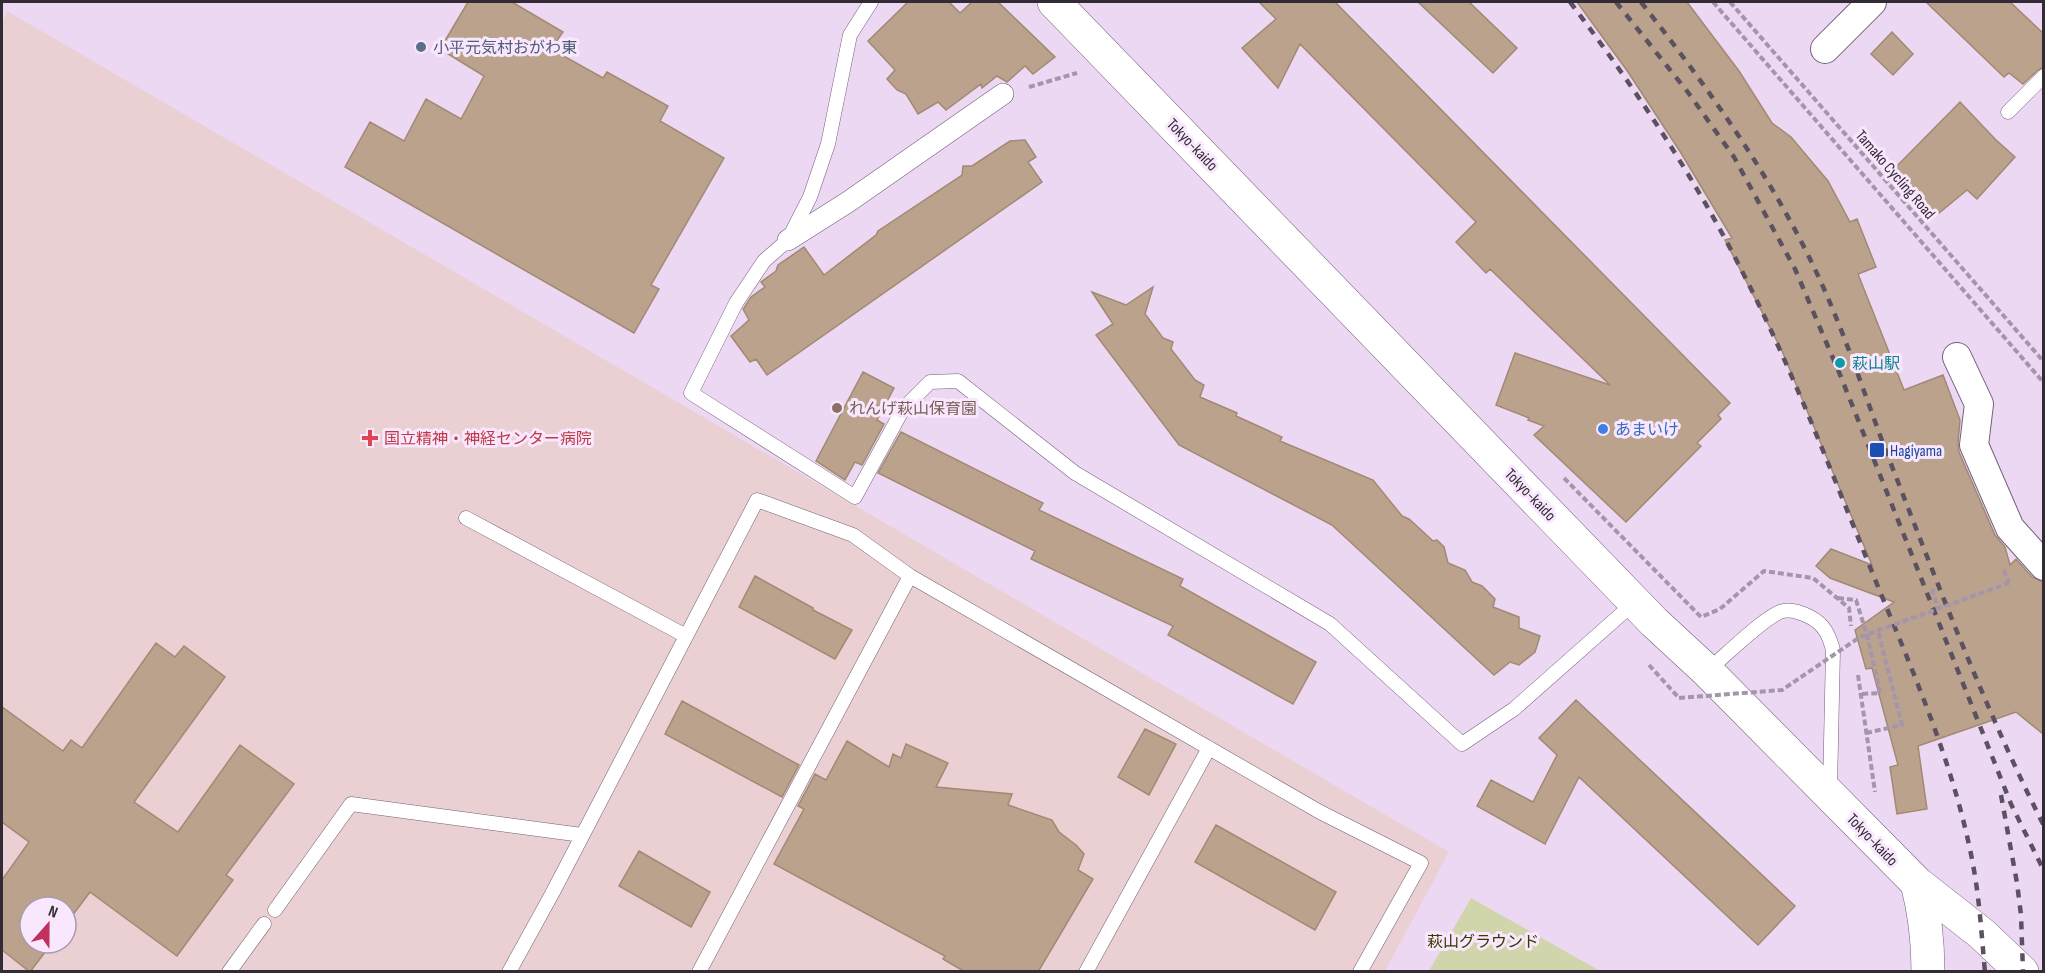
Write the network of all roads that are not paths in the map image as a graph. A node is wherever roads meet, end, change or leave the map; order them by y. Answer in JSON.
{"nodes":[{"id":1,"x":871,"y":2,"type":"edge"},
{"id":2,"x":1054,"y":2,"type":"edge"},
{"id":3,"x":1872,"y":2,"type":"edge"},
{"id":4,"x":1825,"y":49,"type":"dead end"},
{"id":5,"x":2043,"y":76,"type":"edge"},
{"id":6,"x":1002,"y":94,"type":"road end"},
{"id":7,"x":2008,"y":112,"type":"dead end"},
{"id":8,"x":788,"y":240,"type":"junction"},
{"id":9,"x":1957,"y":357,"type":"dead end"},
{"id":10,"x":466,"y":518,"type":"dead end"},
{"id":11,"x":2043,"y":566,"type":"edge"},
{"id":12,"x":910,"y":576,"type":"junction"},
{"id":13,"x":1635,"y":601,"type":"junction"},
{"id":14,"x":686,"y":636,"type":"junction"},
{"id":15,"x":1695,"y":679,"type":"junction"},
{"id":16,"x":1209,"y":748,"type":"junction"},
{"id":17,"x":1830,"y":795,"type":"junction"},
{"id":18,"x":582,"y":835,"type":"junction"},
{"id":19,"x":1917,"y":884,"type":"junction"},
{"id":20,"x":275,"y":910,"type":"dead end"},
{"id":21,"x":264,"y":924,"type":"dead end"},
{"id":22,"x":229,"y":972,"type":"edge"},
{"id":23,"x":509,"y":972,"type":"edge"},
{"id":24,"x":699,"y":972,"type":"edge"},
{"id":25,"x":1086,"y":972,"type":"edge"},
{"id":26,"x":1360,"y":972,"type":"edge"},
{"id":27,"x":1928,"y":972,"type":"edge"},
{"id":28,"x":2022,"y":972,"type":"edge"}],
"edges":[{"from":1,"to":8,"type":"lane"},
{"from":2,"to":13,"type":"street","name":"Tokyo-kaido"},
{"from":3,"to":4,"type":"street"},
{"from":5,"to":7,"type":"lane"},
{"from":6,"to":8,"type":"street"},
{"from":8,"to":13,"type":"lane"},
{"from":9,"to":11,"type":"street"},
{"from":10,"to":14,"type":"lane"},
{"from":12,"to":14,"type":"lane"},
{"from":12,"to":16,"type":"lane"},
{"from":12,"to":24,"type":"lane"},
{"from":13,"to":15,"type":"street","name":"Tokyo-kaido"},
{"from":14,"to":18,"type":"lane"},
{"from":15,"to":17,"type":"street","name":"Tokyo-kaido"},
{"from":15,"to":17,"type":"lane"},
{"from":16,"to":25,"type":"lane"},
{"from":16,"to":26,"type":"lane"},
{"from":17,"to":19,"type":"street","name":"Tokyo-kaido"},
{"from":18,"to":20,"type":"lane"},
{"from":18,"to":23,"type":"lane"},
{"from":19,"to":27,"type":"street"},
{"from":19,"to":28,"type":"street","name":"Tokyo-kaido"},
{"from":21,"to":22,"type":"lane"}]}
